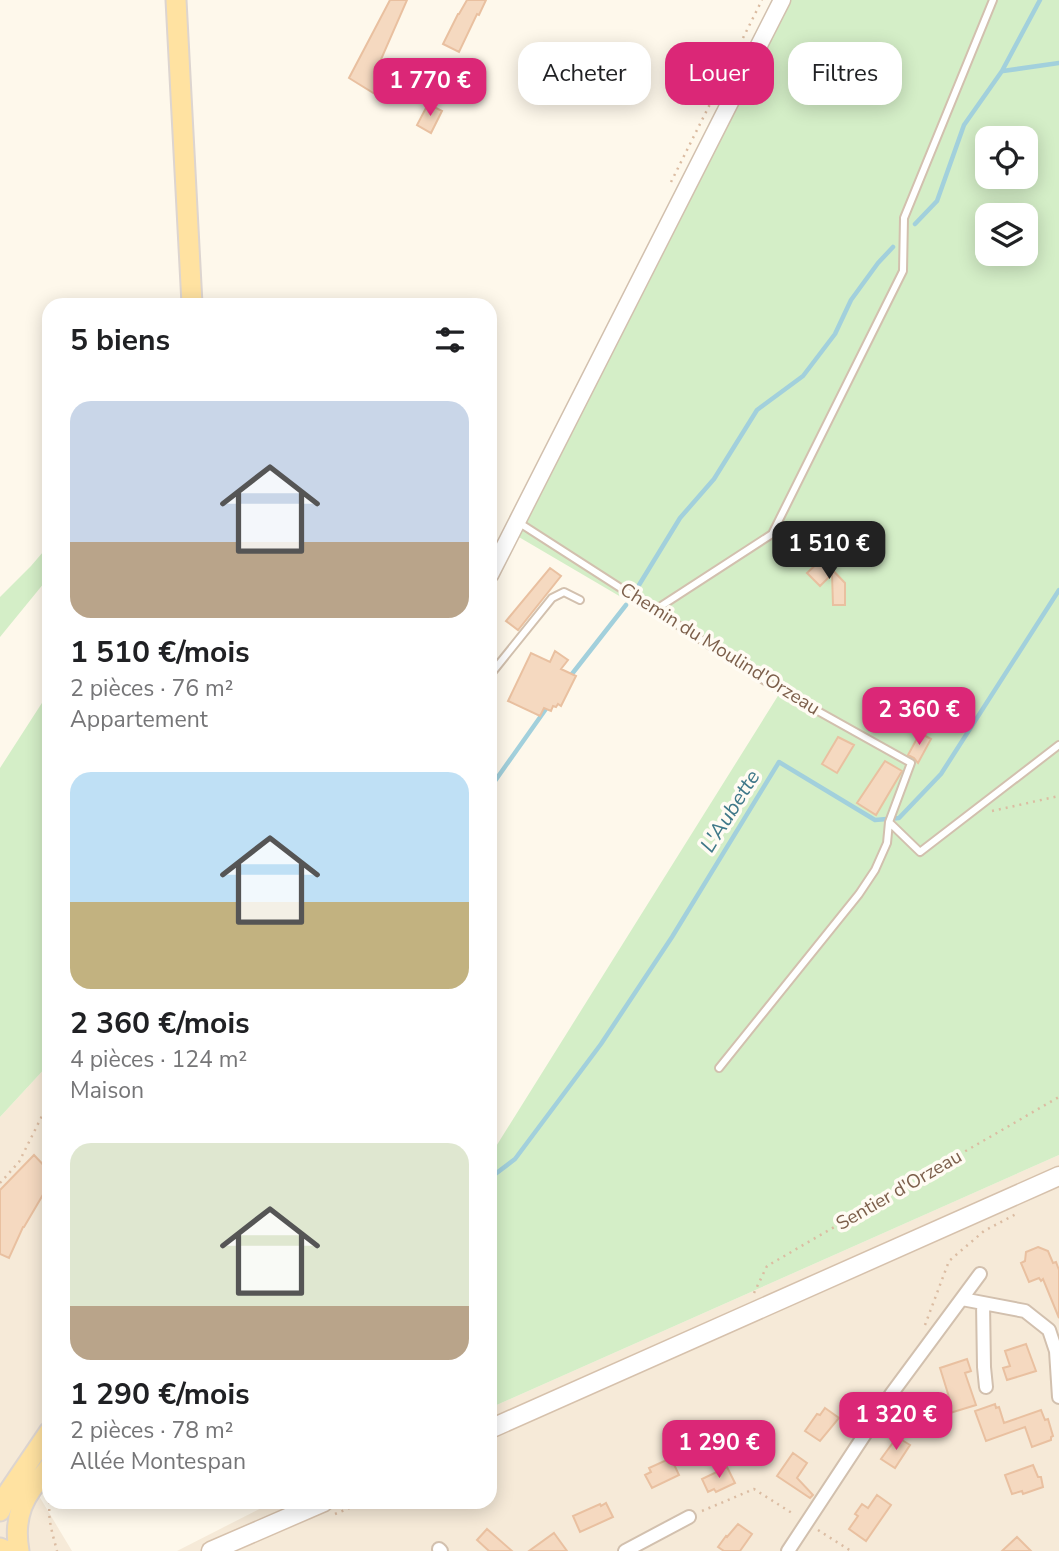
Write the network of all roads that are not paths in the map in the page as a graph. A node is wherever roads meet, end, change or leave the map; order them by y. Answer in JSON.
{"nodes":[{"id":1,"x":163,"y":0,"type":"edge"},
{"id":2,"x":176,"y":0,"type":"edge"},
{"id":3,"x":782,"y":0,"type":"edge"},
{"id":4,"x":993,"y":0,"type":"edge"},
{"id":5,"x":180,"y":298,"type":"edge"},
{"id":6,"x":192,"y":298,"type":"edge"},
{"id":7,"x":517,"y":522,"type":"junction"},
{"id":8,"x":497,"y":561,"type":"edge"},
{"id":9,"x":580,"y":600,"type":"dead end"},
{"id":10,"x":655,"y":610,"type":"junction"},
{"id":11,"x":497,"y":666,"type":"edge"},
{"id":12,"x":1059,"y":745,"type":"edge"},
{"id":13,"x":889,"y":820,"type":"junction"},
{"id":14,"x":719,"y":1068,"type":"dead end"},
{"id":15,"x":1059,"y":1176,"type":"edge"},
{"id":16,"x":980,"y":1274,"type":"dead end"},
{"id":17,"x":962,"y":1299,"type":"junction"},
{"id":18,"x":983,"y":1303,"type":"junction"},
{"id":19,"x":1056,"y":1341,"type":"edge"},
{"id":20,"x":986,"y":1387,"type":"dead end"},
{"id":21,"x":1059,"y":1397,"type":"edge"},
{"id":22,"x":497,"y":1426,"type":"edge"},
{"id":23,"x":42,"y":1442,"type":"edge"},
{"id":24,"x":42,"y":1476,"type":"edge"},
{"id":25,"x":308,"y":1509,"type":"edge"},
{"id":26,"x":0,"y":1511,"type":"edge"},
{"id":27,"x":689,"y":1517,"type":"road end"},
{"id":28,"x":0,"y":1548,"type":"edge"},
{"id":29,"x":7,"y":1551,"type":"edge"},
{"id":30,"x":19,"y":1551,"type":"edge"},
{"id":31,"x":211,"y":1551,"type":"edge"},
{"id":32,"x":625,"y":1551,"type":"edge"},
{"id":33,"x":788,"y":1551,"type":"edge"}],
"edges":[{"from":1,"to":5,"type":"main road"},
{"from":2,"to":6,"type":"main road"},
{"from":3,"to":7,"type":"street"},
{"from":4,"to":10,"type":"lane"},
{"from":7,"to":8,"type":"street"},
{"from":7,"to":10,"type":"lane","name":"Chemin du Moulind'Orzeau"},
{"from":9,"to":11,"type":"lane"},
{"from":10,"to":13,"type":"lane","name":"Chemin du Moulind'Orzeau"},
{"from":12,"to":13,"type":"lane"},
{"from":13,"to":14,"type":"lane"},
{"from":15,"to":22,"type":"main road"},
{"from":16,"to":17,"type":"street"},
{"from":17,"to":18,"type":"street"},
{"from":17,"to":33,"type":"street"},
{"from":18,"to":19,"type":"street"},
{"from":18,"to":20,"type":"street"},
{"from":19,"to":21,"type":"street"},
{"from":23,"to":26,"type":"main road"},
{"from":24,"to":30,"type":"main road"},
{"from":25,"to":31,"type":"main road"},
{"from":27,"to":32,"type":"street"},
{"from":28,"to":29,"type":"main road"}]}
